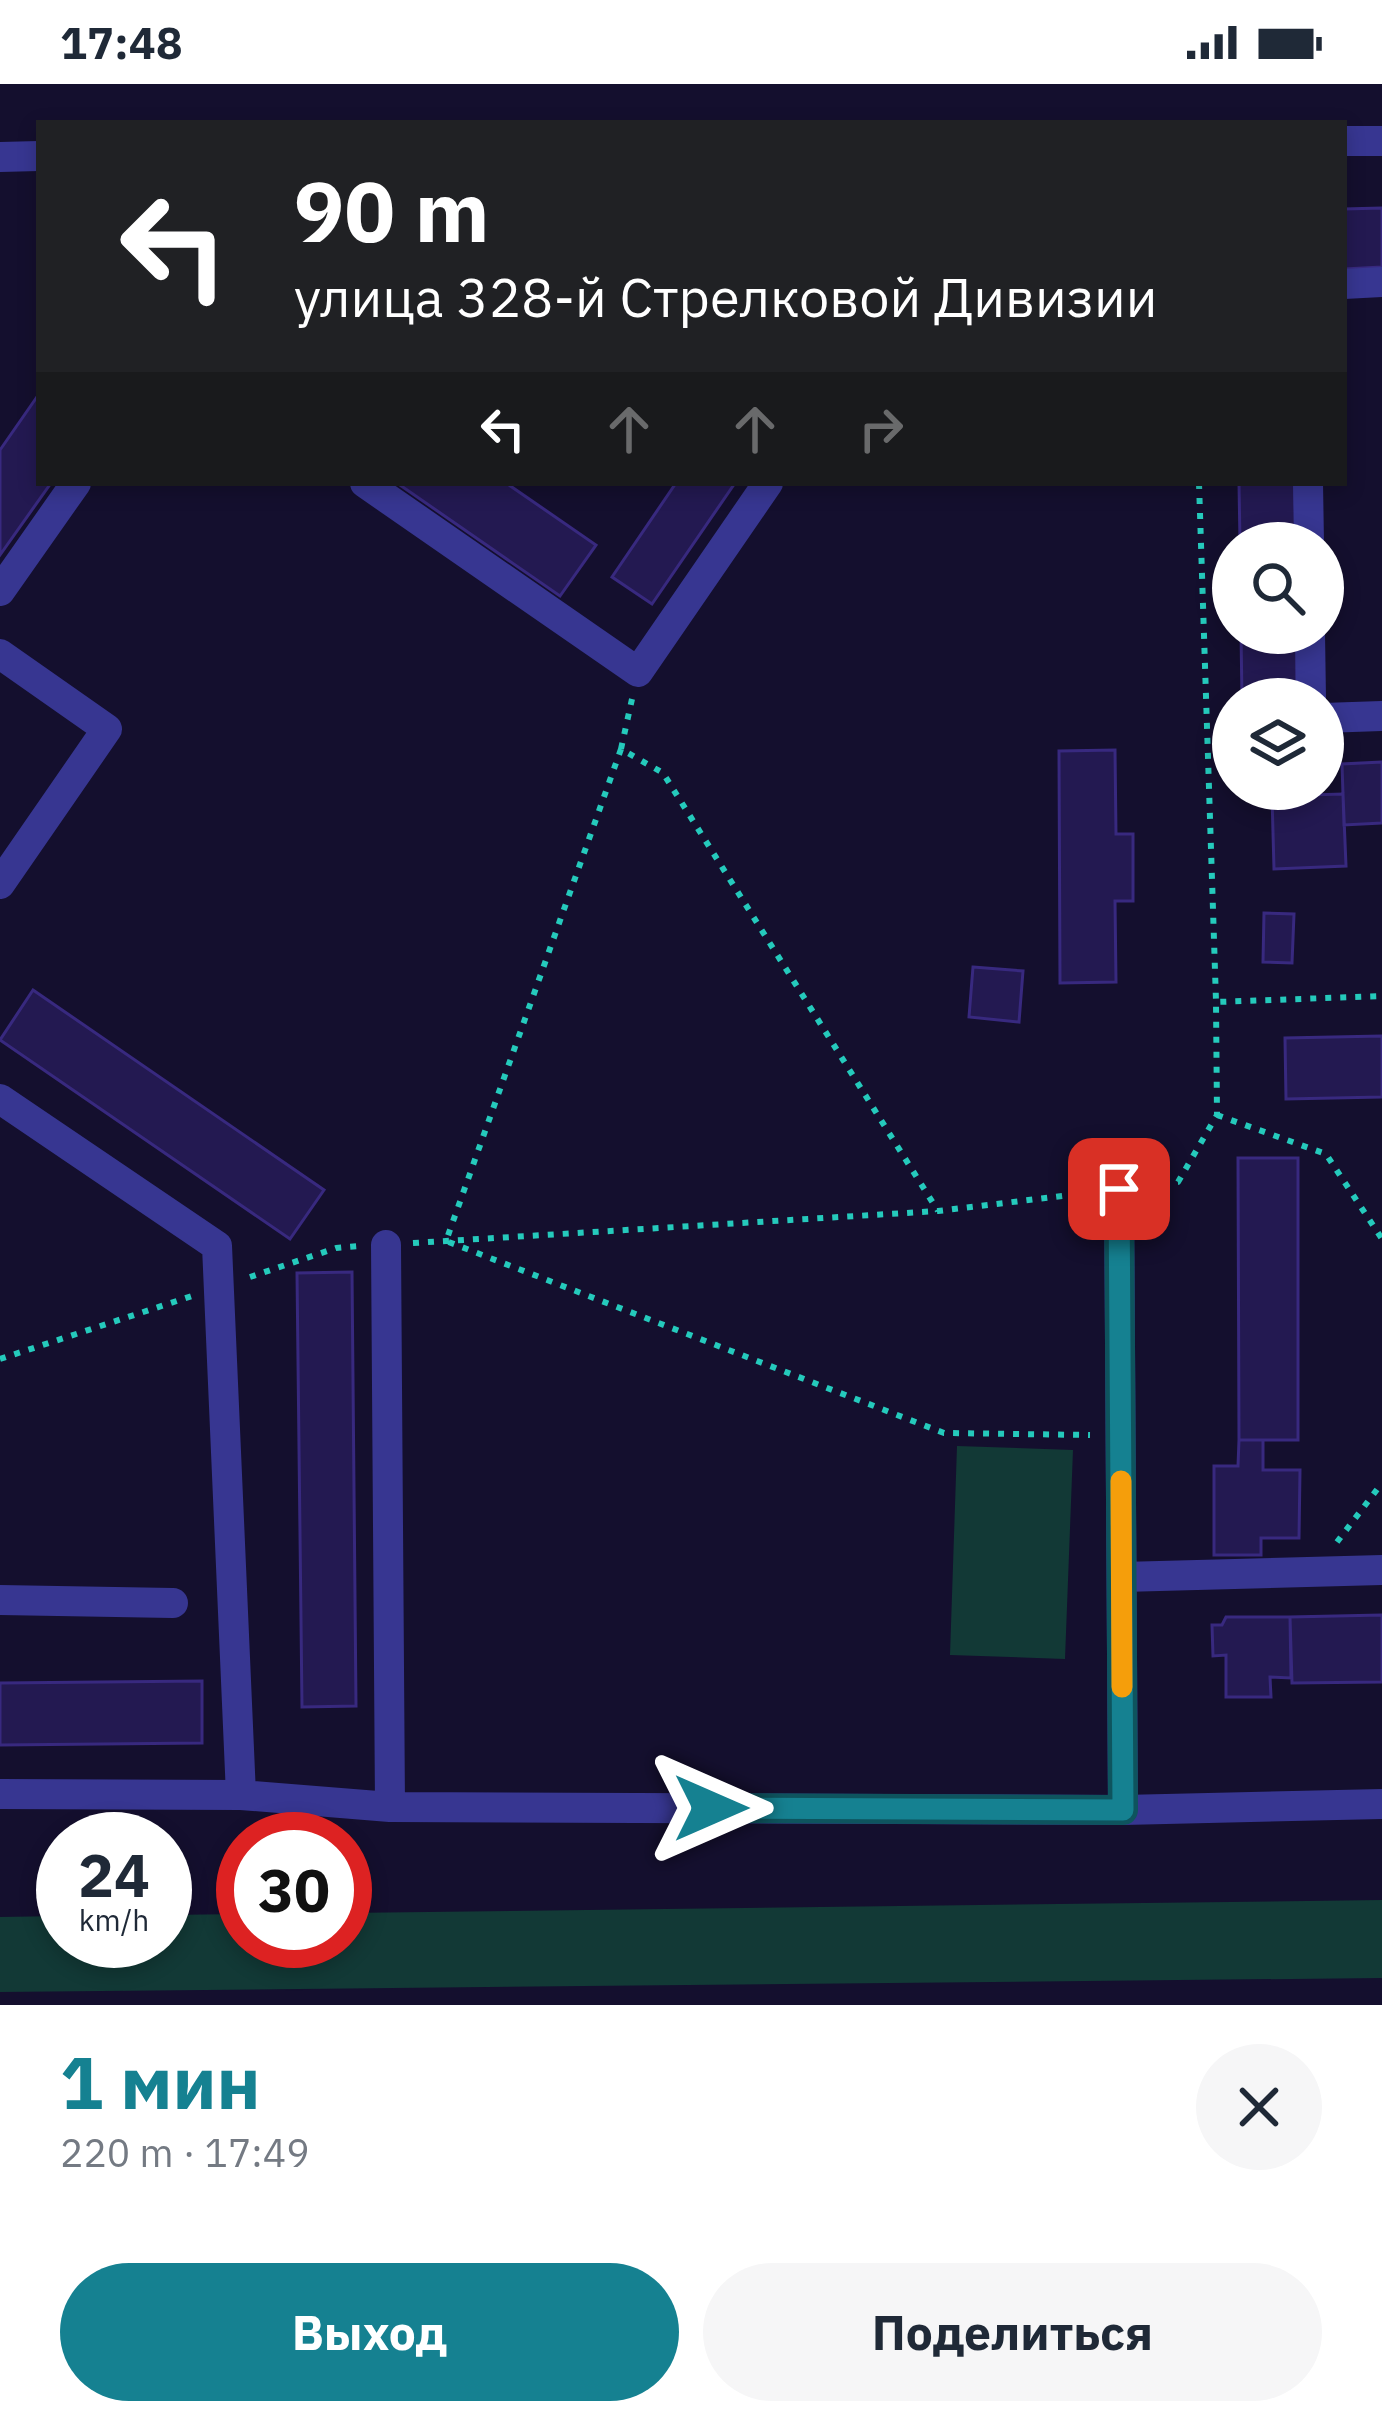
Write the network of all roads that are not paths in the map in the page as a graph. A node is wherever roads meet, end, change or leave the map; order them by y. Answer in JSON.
{"nodes":[{"id":1,"x":1347,"y":141,"type":"edge"},
{"id":2,"x":1382,"y":141,"type":"edge"},
{"id":3,"x":36,"y":156,"type":"edge"},
{"id":4,"x":0,"y":157,"type":"edge"},
{"id":5,"x":1382,"y":282,"type":"edge"},
{"id":6,"x":1347,"y":284,"type":"edge"},
{"id":7,"x":74,"y":486,"type":"edge"},
{"id":8,"x":368,"y":486,"type":"edge"},
{"id":9,"x":766,"y":486,"type":"edge"},
{"id":10,"x":1308,"y":486,"type":"edge"},
{"id":11,"x":1309,"y":522,"type":"edge"},
{"id":12,"x":0,"y":591,"type":"edge"},
{"id":13,"x":0,"y":654,"type":"edge"},
{"id":14,"x":1382,"y":716,"type":"edge"},
{"id":15,"x":1344,"y":717,"type":"edge"},
{"id":16,"x":0,"y":884,"type":"edge"},
{"id":17,"x":0,"y":1099,"type":"edge"},
{"id":18,"x":1119,"y":1189,"type":"road end"},
{"id":19,"x":386,"y":1245,"type":"road end"},
{"id":20,"x":1382,"y":1570,"type":"edge"},
{"id":21,"x":1122,"y":1576,"type":"junction"},
{"id":22,"x":0,"y":1600,"type":"edge"},
{"id":23,"x":172,"y":1603,"type":"dead end"},
{"id":24,"x":0,"y":1794,"type":"edge"},
{"id":25,"x":241,"y":1795,"type":"junction"},
{"id":26,"x":1382,"y":1804,"type":"edge"},
{"id":27,"x":390,"y":1807,"type":"junction"},
{"id":28,"x":1123,"y":1810,"type":"junction"}],
"edges":[{"from":1,"to":2,"type":"street"},
{"from":3,"to":4,"type":"street"},
{"from":5,"to":6,"type":"street"},
{"from":7,"to":12,"type":"street"},
{"from":8,"to":9,"type":"street"},
{"from":10,"to":11,"type":"street"},
{"from":13,"to":16,"type":"street"},
{"from":14,"to":15,"type":"street"},
{"from":17,"to":25,"type":"street"},
{"from":18,"to":21,"type":"street"},
{"from":19,"to":27,"type":"street"},
{"from":20,"to":21,"type":"street"},
{"from":21,"to":28,"type":"street"},
{"from":22,"to":23,"type":"street"},
{"from":24,"to":25,"type":"street"},
{"from":25,"to":27,"type":"street"},
{"from":26,"to":28,"type":"street"},
{"from":27,"to":28,"type":"street"}]}
